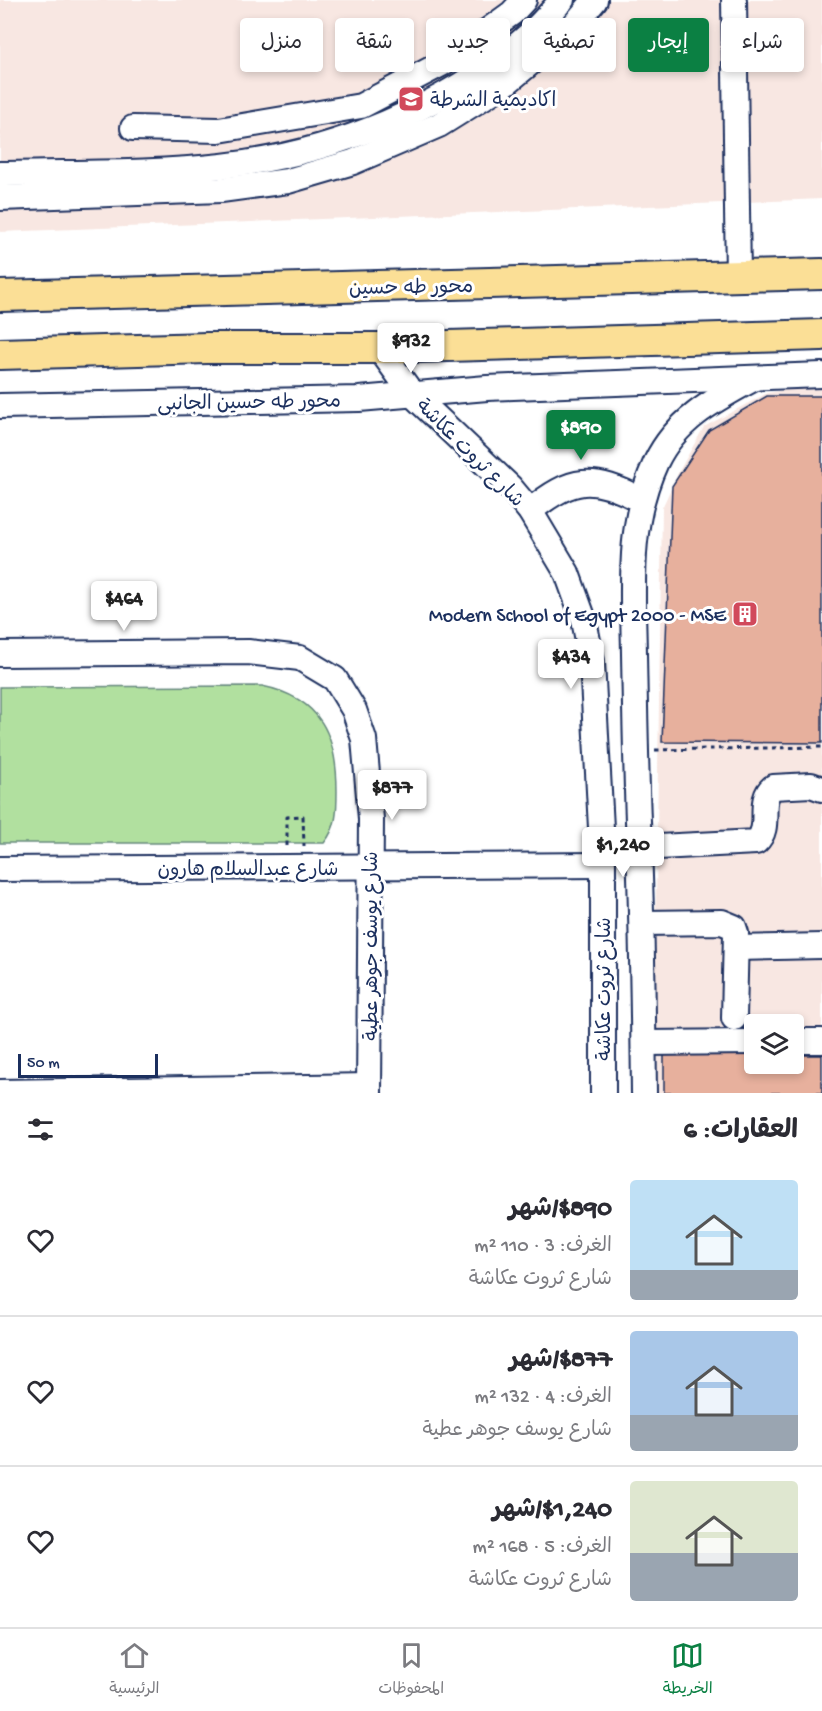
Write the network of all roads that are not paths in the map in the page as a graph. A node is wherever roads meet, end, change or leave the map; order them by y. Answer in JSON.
{"nodes":[{"id":1,"x":524,"y":0,"type":"edge"},
{"id":2,"x":562,"y":0,"type":"edge"},
{"id":3,"x":595,"y":0,"type":"edge"},
{"id":4,"x":734,"y":0,"type":"edge"},
{"id":5,"x":133,"y":128,"type":"dead end"},
{"id":6,"x":0,"y":174,"type":"edge"},
{"id":7,"x":0,"y":198,"type":"edge"},
{"id":8,"x":822,"y":274,"type":"edge"},
{"id":9,"x":738,"y":277,"type":"junction"},
{"id":10,"x":0,"y":296,"type":"edge"},
{"id":11,"x":822,"y":335,"type":"edge"},
{"id":12,"x":379,"y":348,"type":"junction"},
{"id":13,"x":0,"y":354,"type":"edge"},
{"id":14,"x":822,"y":375,"type":"edge"},
{"id":15,"x":758,"y":377,"type":"junction"},
{"id":16,"x":413,"y":395,"type":"junction"},
{"id":17,"x":0,"y":406,"type":"edge"},
{"id":18,"x":641,"y":500,"type":"junction"},
{"id":19,"x":530,"y":511,"type":"junction"},
{"id":20,"x":0,"y":654,"type":"edge"},
{"id":21,"x":822,"y":789,"type":"edge"},
{"id":22,"x":639,"y":848,"type":"junction"},
{"id":23,"x":603,"y":865,"type":"junction"},
{"id":24,"x":0,"y":868,"type":"edge"},
{"id":25,"x":370,"y":868,"type":"junction"},
{"id":26,"x":603,"y":898,"type":"junction"},
{"id":27,"x":642,"y":911,"type":"junction"},
{"id":28,"x":822,"y":946,"type":"edge"},
{"id":29,"x":736,"y":948,"type":"junction"},
{"id":30,"x":734,"y":1018,"type":"dead end"},
{"id":31,"x":804,"y":1041,"type":"edge"},
{"id":32,"x":822,"y":1041,"type":"edge"},
{"id":33,"x":744,"y":1042,"type":"edge"},
{"id":34,"x":644,"y":1043,"type":"junction"},
{"id":35,"x":369,"y":1090,"type":"edge"},
{"id":36,"x":0,"y":1092,"type":"edge"},
{"id":37,"x":603,"y":1093,"type":"edge"},
{"id":38,"x":644,"y":1093,"type":"edge"}],
"edges":[{"from":1,"to":5,"type":"street"},
{"from":2,"to":6,"type":"street"},
{"from":3,"to":7,"type":"street"},
{"from":4,"to":9,"type":"street"},
{"from":8,"to":9,"type":"main road","name":"محور طه حسين"},
{"from":9,"to":10,"type":"main road","name":"محور طه حسين"},
{"from":11,"to":12,"type":"main road"},
{"from":12,"to":13,"type":"main road"},
{"from":12,"to":16,"type":"street","name":"شارع ثروت عكاشة"},
{"from":14,"to":15,"type":"street","name":"محور طه حسين الجانبى"},
{"from":15,"to":16,"type":"street","name":"محور طه حسين الجانبى"},
{"from":15,"to":18,"type":"street","name":"شارع ثروت عكاشة"},
{"from":16,"to":17,"type":"street","name":"محور طه حسين الجانبى"},
{"from":16,"to":19,"type":"street","name":"شارع ثروت عكاشة"},
{"from":18,"to":19,"type":"street"},
{"from":18,"to":22,"type":"street","name":"شارع ثروت عكاشة"},
{"from":19,"to":23,"type":"street","name":"شارع ثروت عكاشة"},
{"from":20,"to":25,"type":"street","name":"شارع يوسف جوهر عطية"},
{"from":21,"to":22,"type":"street"},
{"from":22,"to":27,"type":"street","name":"شارع ثروت عكاشة"},
{"from":23,"to":25,"type":"street","name":"شارع عبدالسلام هارون"},
{"from":23,"to":26,"type":"street","name":"شارع ثروت عكاشة"},
{"from":24,"to":25,"type":"street","name":"شارع عبدالسلام هارون"},
{"from":25,"to":35,"type":"street","name":"شارع يوسف جوهر عطية"},
{"from":26,"to":27,"type":"street"},
{"from":26,"to":37,"type":"street","name":"شارع ثروت عكاشة"},
{"from":27,"to":29,"type":"street"},
{"from":27,"to":34,"type":"street","name":"شارع ثروت عكاشة"},
{"from":28,"to":29,"type":"street"},
{"from":29,"to":30,"type":"street"},
{"from":31,"to":32,"type":"street"},
{"from":33,"to":34,"type":"street"},
{"from":34,"to":38,"type":"street","name":"شارع ثروت عكاشة"},
{"from":35,"to":36,"type":"street"}]}
